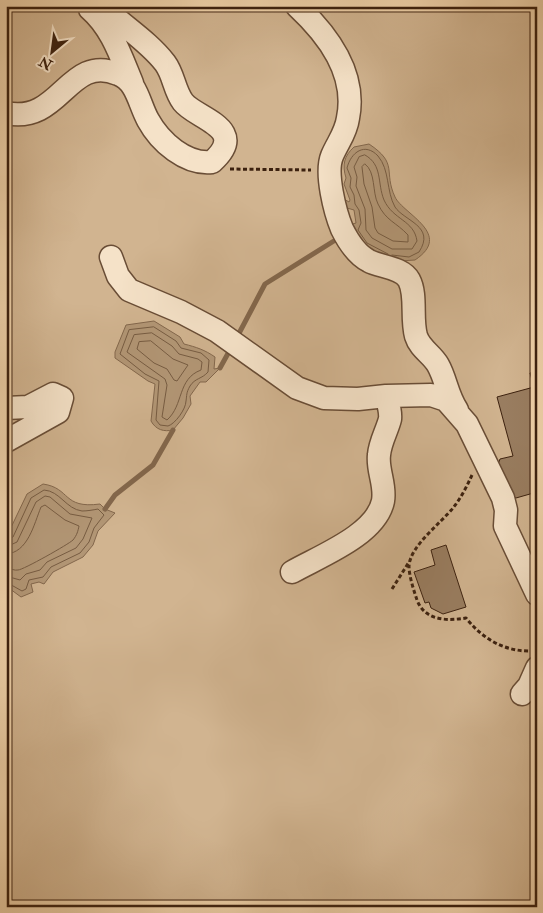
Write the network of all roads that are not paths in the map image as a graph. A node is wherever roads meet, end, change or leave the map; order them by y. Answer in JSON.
{"nodes":[{"id":1,"x":87,"y":6,"type":"edge"},
{"id":2,"x":102,"y":6,"type":"edge"},
{"id":3,"x":298,"y":6,"type":"edge"},
{"id":4,"x":132,"y":83,"type":"junction"},
{"id":5,"x":6,"y":113,"type":"edge"},
{"id":6,"x":110,"y":257,"type":"dead end"},
{"id":7,"x":386,"y":396,"type":"junction"},
{"id":8,"x":6,"y":408,"type":"edge"},
{"id":9,"x":457,"y":410,"type":"junction"},
{"id":10,"x":6,"y":441,"type":"edge"},
{"id":11,"x":292,"y":572,"type":"dead end"},
{"id":12,"x":537,"y":594,"type":"edge"},
{"id":13,"x":537,"y":668,"type":"edge"},
{"id":14,"x":522,"y":694,"type":"dead end"}],
"edges":[{"from":1,"to":4,"type":"lane"},
{"from":2,"to":4,"type":"lane"},
{"from":3,"to":9,"type":"lane"},
{"from":4,"to":5,"type":"lane"},
{"from":6,"to":7,"type":"lane"},
{"from":7,"to":9,"type":"lane"},
{"from":7,"to":11,"type":"lane"},
{"from":8,"to":10,"type":"lane"},
{"from":9,"to":12,"type":"lane"},
{"from":13,"to":14,"type":"lane"}]}
